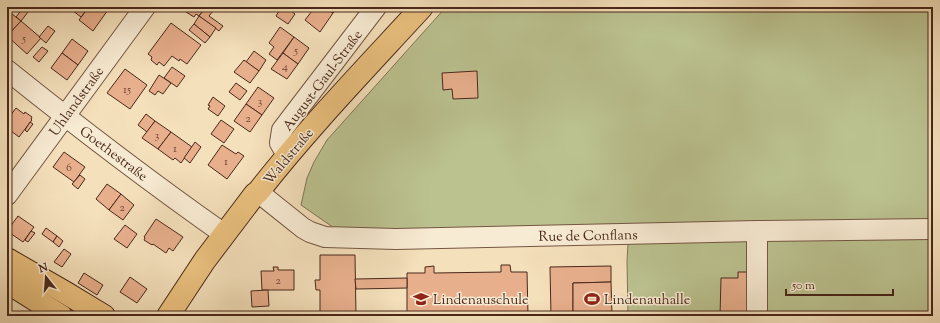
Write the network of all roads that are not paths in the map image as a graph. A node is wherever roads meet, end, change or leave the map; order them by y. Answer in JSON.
{"nodes":[{"id":1,"x":145,"y":7,"type":"edge"},
{"id":2,"x":376,"y":7,"type":"edge"},
{"id":3,"x":422,"y":7,"type":"edge"},
{"id":4,"x":7,"y":70,"type":"edge"},
{"id":5,"x":65,"y":116,"type":"junction"},
{"id":6,"x":287,"y":155,"type":"junction"},
{"id":7,"x":258,"y":192,"type":"junction"},
{"id":8,"x":7,"y":195,"type":"edge"},
{"id":9,"x":933,"y":229,"type":"edge"},
{"id":10,"x":757,"y":231,"type":"junction"},
{"id":11,"x":224,"y":234,"type":"junction"},
{"id":12,"x":7,"y":259,"type":"edge"},
{"id":13,"x":7,"y":282,"type":"edge"},
{"id":14,"x":61,"y":316,"type":"edge"},
{"id":15,"x":104,"y":316,"type":"edge"},
{"id":16,"x":168,"y":316,"type":"edge"},
{"id":17,"x":757,"y":316,"type":"edge"}],
"edges":[{"from":1,"to":5,"type":"street","name":"Uhlandstraße"},
{"from":2,"to":6,"type":"street","name":"August-Gaul-Straße"},
{"from":3,"to":6,"type":"main road","name":"Waldstraße"},
{"from":4,"to":5,"type":"street","name":"Goethestraße"},
{"from":5,"to":8,"type":"street","name":"Uhlandstraße"},
{"from":5,"to":11,"type":"street","name":"Goethestraße"},
{"from":6,"to":7,"type":"main road","name":"Waldstraße"},
{"from":7,"to":10,"type":"street","name":"Rue de Conflans"},
{"from":7,"to":11,"type":"main road","name":"Waldstraße"},
{"from":9,"to":10,"type":"street","name":"Rue de Conflans"},
{"from":10,"to":17,"type":"street"},
{"from":11,"to":16,"type":"main road","name":"Waldstraße"},
{"from":12,"to":15,"type":"main road"},
{"from":13,"to":14,"type":"main road"}]}
